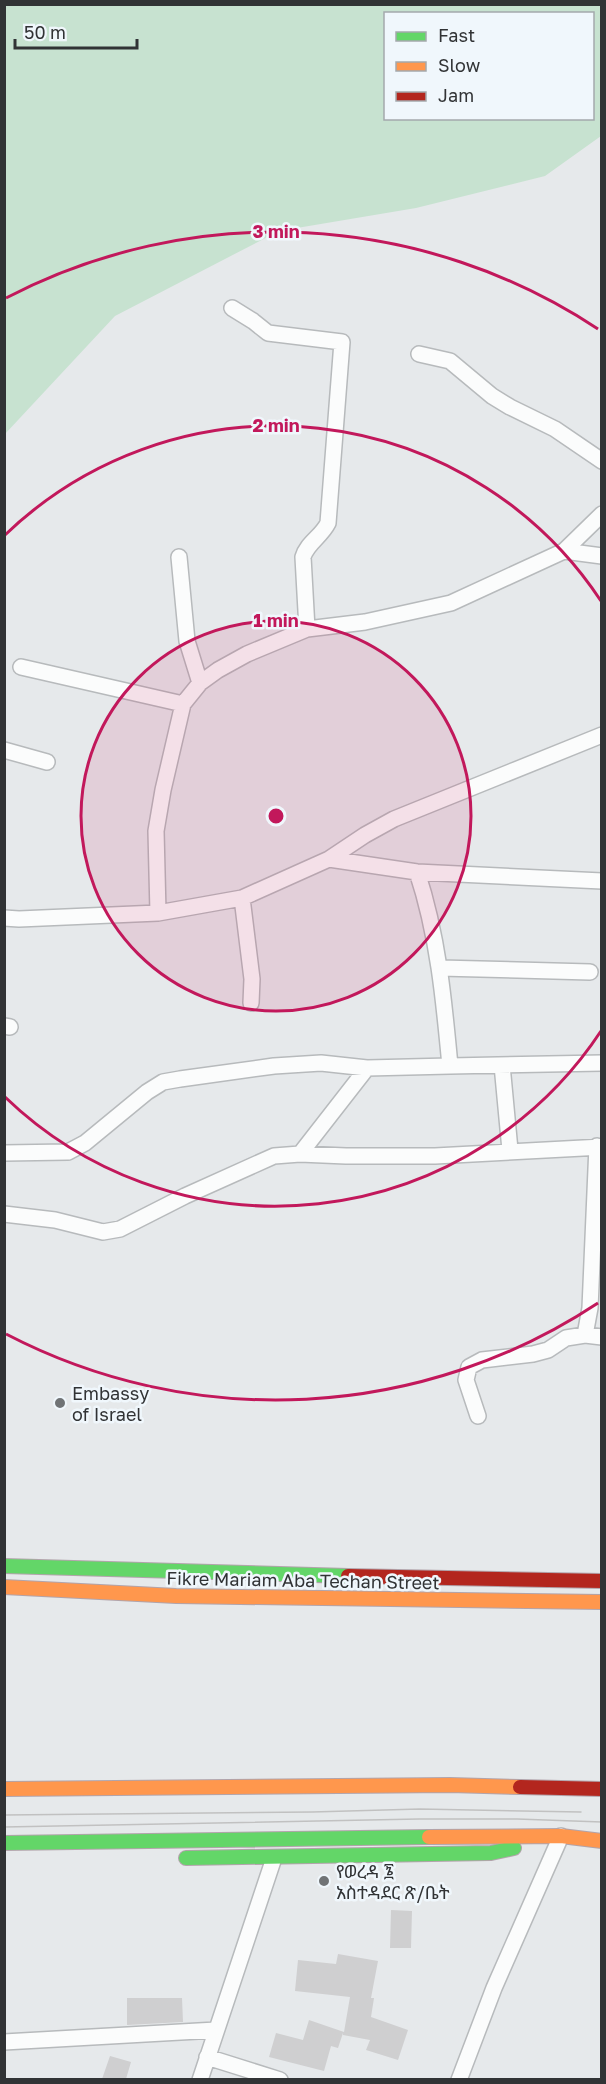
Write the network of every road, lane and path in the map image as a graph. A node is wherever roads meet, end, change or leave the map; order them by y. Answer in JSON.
{"nodes":[{"id":1,"x":232,"y":308,"type":"dead end"},
{"id":2,"x":419,"y":354,"type":"dead end"},
{"id":3,"x":602,"y":461,"type":"edge"},
{"id":4,"x":602,"y":514,"type":"edge"},
{"id":5,"x":564,"y":551,"type":"junction"},
{"id":6,"x":602,"y":556,"type":"edge"},
{"id":7,"x":179,"y":557,"type":"dead end"},
{"id":8,"x":307,"y":628,"type":"junction"},
{"id":9,"x":21,"y":667,"type":"dead end"},
{"id":10,"x":200,"y":683,"type":"junction"},
{"id":11,"x":183,"y":704,"type":"junction"},
{"id":12,"x":602,"y":735,"type":"edge"},
{"id":13,"x":4,"y":750,"type":"edge"},
{"id":14,"x":47,"y":762,"type":"dead end"},
{"id":15,"x":329,"y":859,"type":"junction"},
{"id":16,"x":417,"y":872,"type":"junction"},
{"id":17,"x":602,"y":881,"type":"edge"},
{"id":18,"x":242,"y":898,"type":"junction"},
{"id":19,"x":158,"y":913,"type":"junction"},
{"id":20,"x":4,"y":918,"type":"edge"},
{"id":21,"x":440,"y":968,"type":"junction"},
{"id":22,"x":590,"y":972,"type":"dead end"},
{"id":23,"x":251,"y":1004,"type":"dead end"},
{"id":24,"x":602,"y":1063,"type":"edge"},
{"id":25,"x":502,"y":1065,"type":"junction"},
{"id":26,"x":450,"y":1066,"type":"junction"},
{"id":27,"x":367,"y":1068,"type":"junction"},
{"id":28,"x":599,"y":1146,"type":"edge"},
{"id":29,"x":510,"y":1150,"type":"junction"},
{"id":30,"x":4,"y":1154,"type":"edge"},
{"id":31,"x":300,"y":1154,"type":"junction"},
{"id":32,"x":4,"y":1214,"type":"edge"},
{"id":33,"x":585,"y":1335,"type":"junction"},
{"id":34,"x":602,"y":1337,"type":"edge"},
{"id":35,"x":478,"y":1416,"type":"dead end"},
{"id":36,"x":4,"y":1566,"type":"edge"},
{"id":37,"x":269,"y":1574,"type":"junction"},
{"id":38,"x":602,"y":1581,"type":"edge"},
{"id":39,"x":4,"y":1587,"type":"edge"},
{"id":40,"x":269,"y":1598,"type":"junction"},
{"id":41,"x":602,"y":1602,"type":"edge"},
{"id":42,"x":4,"y":1789,"type":"edge"},
{"id":43,"x":602,"y":1789,"type":"edge"},
{"id":44,"x":561,"y":1836,"type":"junction"},
{"id":45,"x":537,"y":1837,"type":"junction"},
{"id":46,"x":602,"y":1841,"type":"edge"},
{"id":47,"x":4,"y":1843,"type":"edge"},
{"id":48,"x":274,"y":1857,"type":"junction"},
{"id":49,"x":178,"y":1858,"type":"dead end"},
{"id":50,"x":216,"y":2030,"type":"junction"},
{"id":51,"x":4,"y":2042,"type":"edge"},
{"id":52,"x":207,"y":2057,"type":"junction"},
{"id":53,"x":200,"y":2079,"type":"edge"},
{"id":54,"x":280,"y":2079,"type":"edge"},
{"id":55,"x":459,"y":2079,"type":"edge"}],
"edges":[{"from":1,"to":8,"type":"street"},
{"from":2,"to":3,"type":"street"},
{"from":4,"to":5,"type":"street"},
{"from":5,"to":6,"type":"street"},
{"from":5,"to":8,"type":"street"},
{"from":7,"to":10,"type":"street"},
{"from":8,"to":10,"type":"street"},
{"from":9,"to":11,"type":"street"},
{"from":10,"to":11,"type":"street"},
{"from":11,"to":19,"type":"street"},
{"from":12,"to":15,"type":"street"},
{"from":13,"to":14,"type":"street"},
{"from":15,"to":16,"type":"street"},
{"from":15,"to":18,"type":"street"},
{"from":16,"to":17,"type":"street"},
{"from":16,"to":21,"type":"street"},
{"from":18,"to":19,"type":"street"},
{"from":18,"to":23,"type":"street"},
{"from":19,"to":20,"type":"street"},
{"from":21,"to":22,"type":"street"},
{"from":21,"to":26,"type":"street"},
{"from":24,"to":25,"type":"street"},
{"from":25,"to":26,"type":"street"},
{"from":25,"to":29,"type":"street"},
{"from":26,"to":27,"type":"street"},
{"from":27,"to":30,"type":"street"},
{"from":27,"to":31,"type":"street"},
{"from":28,"to":29,"type":"street"},
{"from":28,"to":33,"type":"street"},
{"from":29,"to":31,"type":"street"},
{"from":31,"to":32,"type":"street"},
{"from":33,"to":34,"type":"street"},
{"from":33,"to":35,"type":"street"},
{"from":36,"to":37,"type":"main road","name":"Fikre Mariam Aba Techan Street"},
{"from":37,"to":38,"type":"main road","name":"Fikre Mariam Aba Techan Street"},
{"from":37,"to":40,"type":"main road"},
{"from":39,"to":40,"type":"main road","name":"Fikre Mariam Aba Techan Street"},
{"from":40,"to":41,"type":"main road","name":"Fikre Mariam Aba Techan Street"},
{"from":42,"to":43,"type":"main road"},
{"from":44,"to":45,"type":"main road"},
{"from":44,"to":46,"type":"main road"},
{"from":44,"to":55,"type":"street"},
{"from":45,"to":47,"type":"main road"},
{"from":45,"to":48,"type":"main road"},
{"from":48,"to":49,"type":"main road"},
{"from":48,"to":50,"type":"street"},
{"from":50,"to":51,"type":"street"},
{"from":50,"to":52,"type":"street"},
{"from":52,"to":53,"type":"street"},
{"from":52,"to":54,"type":"street"}]}
